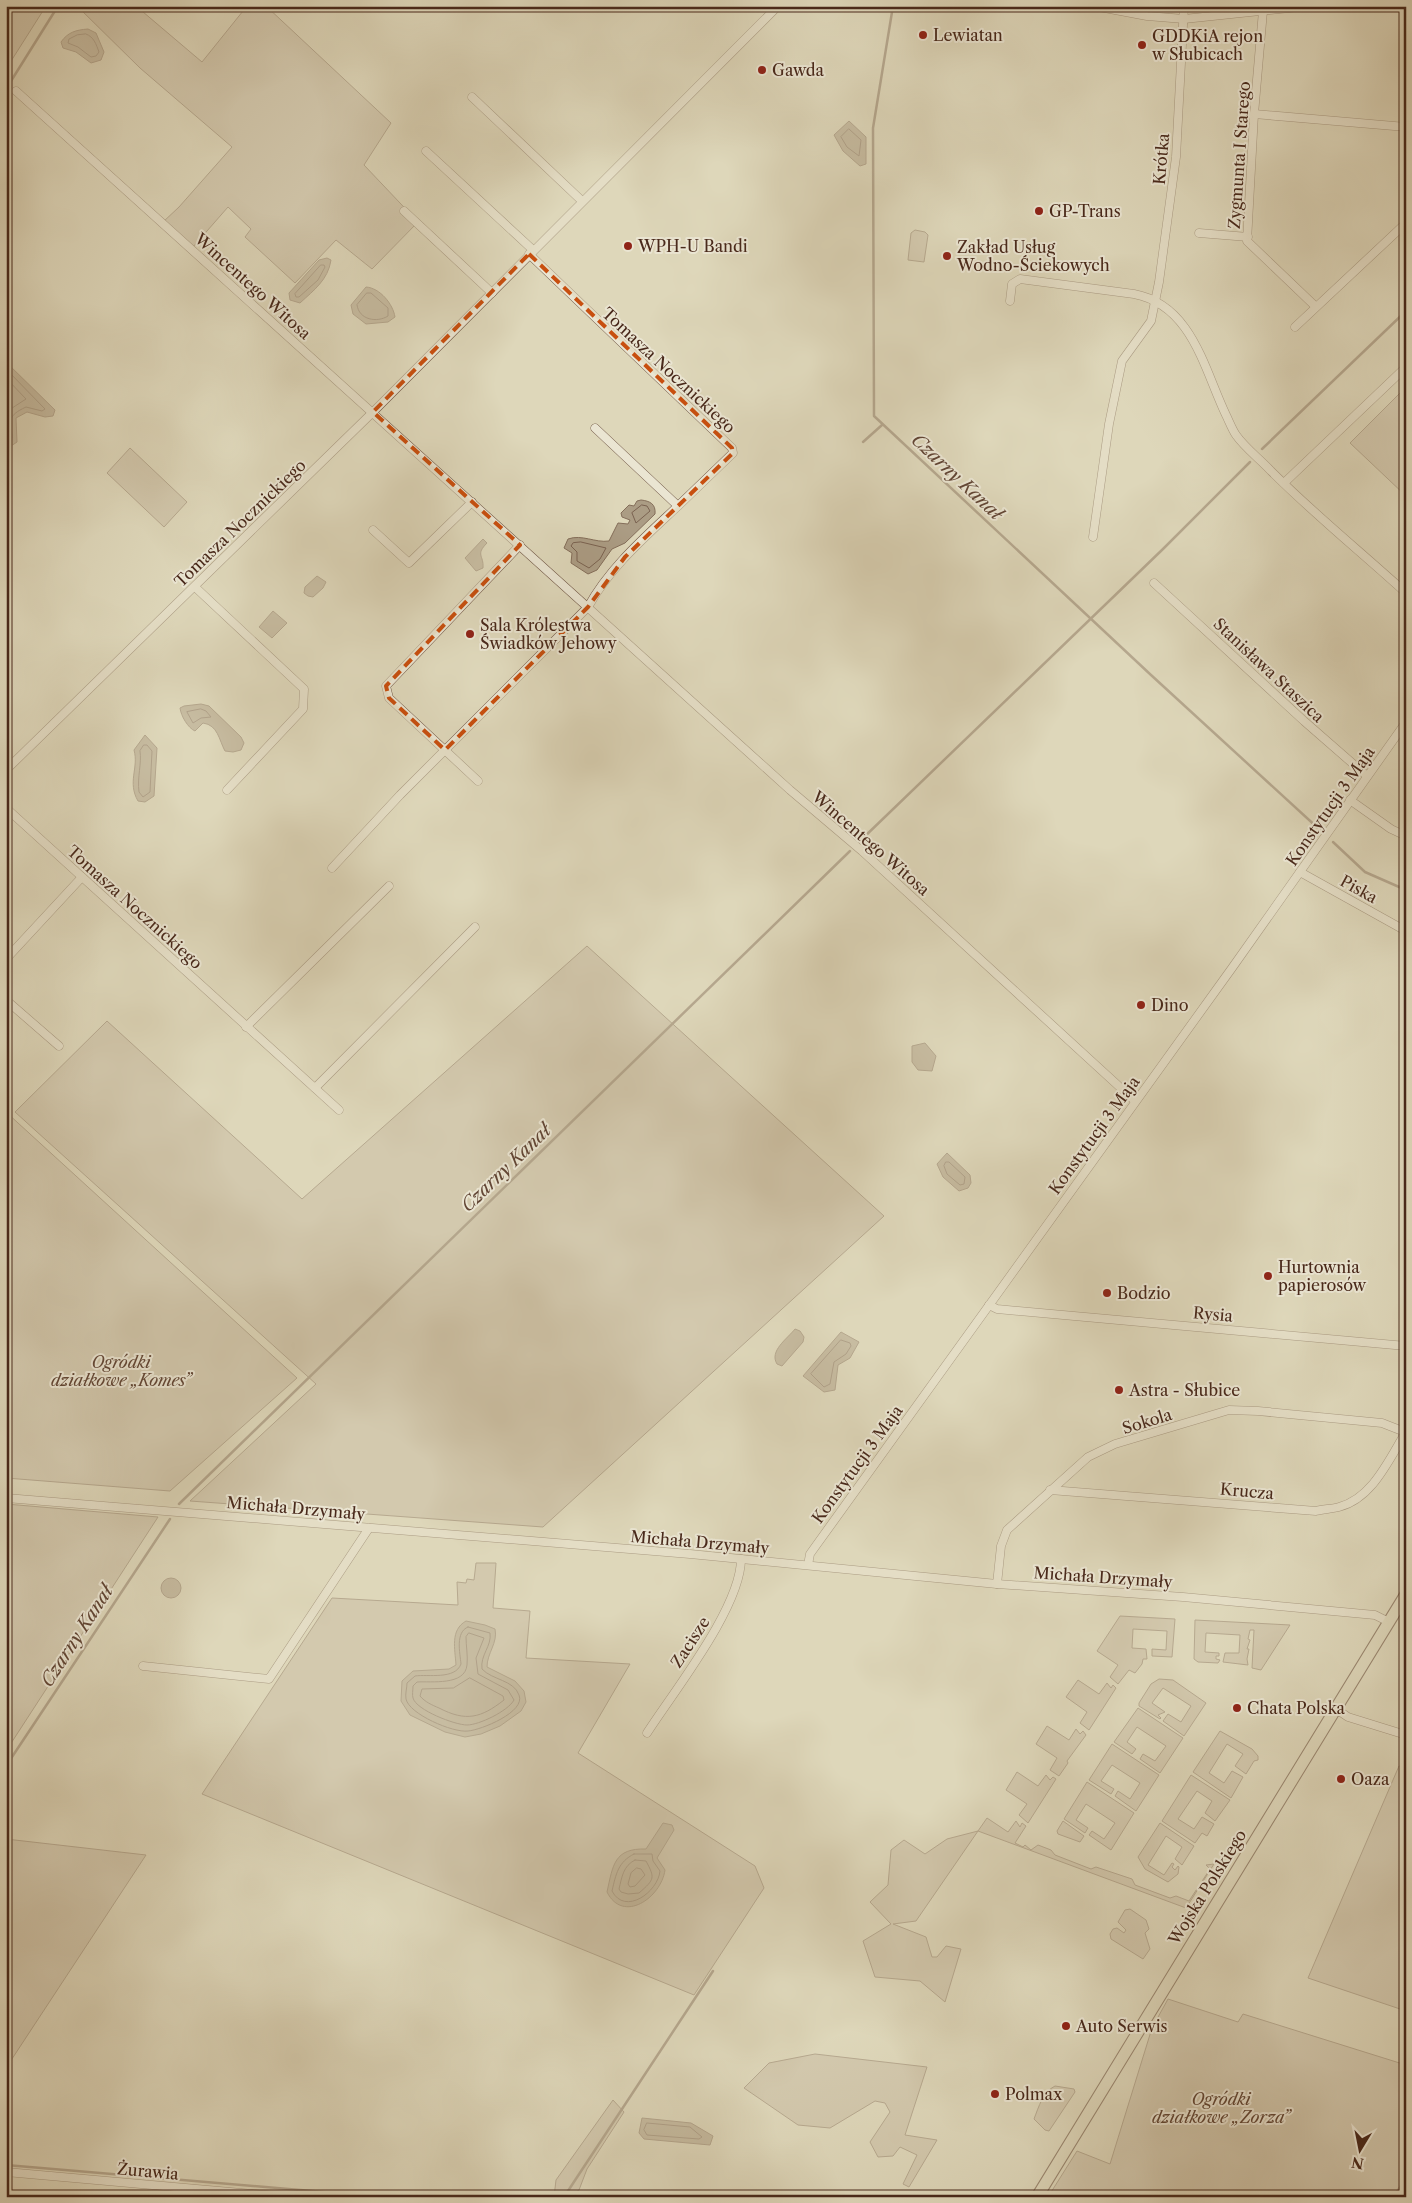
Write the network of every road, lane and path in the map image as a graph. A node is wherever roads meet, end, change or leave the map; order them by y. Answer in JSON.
{"nodes":[{"id":1,"x":778,"y":6,"type":"edge"},
{"id":2,"x":1094,"y":6,"type":"edge"},
{"id":3,"x":1184,"y":6,"type":"edge"},
{"id":4,"x":1309,"y":6,"type":"edge"},
{"id":5,"x":1263,"y":11,"type":"junction"},
{"id":6,"x":1184,"y":19,"type":"junction"},
{"id":7,"x":16,"y":91,"type":"dead end"},
{"id":8,"x":472,"y":97,"type":"dead end"},
{"id":9,"x":1254,"y":114,"type":"junction"},
{"id":10,"x":1406,"y":127,"type":"edge"},
{"id":11,"x":426,"y":150,"type":"dead end"},
{"id":12,"x":582,"y":201,"type":"junction"},
{"id":13,"x":404,"y":212,"type":"dead end"},
{"id":14,"x":1406,"y":223,"type":"edge"},
{"id":15,"x":1199,"y":232,"type":"dead end"},
{"id":16,"x":1248,"y":239,"type":"junction"},
{"id":17,"x":531,"y":252,"type":"junction"},
{"id":18,"x":492,"y":294,"type":"junction"},
{"id":19,"x":1010,"y":301,"type":"dead end"},
{"id":20,"x":1155,"y":301,"type":"junction"},
{"id":21,"x":1315,"y":306,"type":"junction"},
{"id":22,"x":1295,"y":327,"type":"dead end"},
{"id":23,"x":1406,"y":367,"type":"edge"},
{"id":24,"x":373,"y":412,"type":"junction"},
{"id":25,"x":594,"y":428,"type":"dead end"},
{"id":26,"x":1284,"y":483,"type":"junction"},
{"id":27,"x":472,"y":502,"type":"junction"},
{"id":28,"x":678,"y":506,"type":"junction"},
{"id":29,"x":373,"y":530,"type":"dead end"},
{"id":30,"x":1093,"y":537,"type":"dead end"},
{"id":31,"x":520,"y":545,"type":"junction"},
{"id":32,"x":1154,"y":583,"type":"dead end"},
{"id":33,"x":195,"y":586,"type":"junction"},
{"id":34,"x":1406,"y":593,"type":"edge"},
{"id":35,"x":588,"y":607,"type":"junction"},
{"id":36,"x":1406,"y":722,"type":"edge"},
{"id":37,"x":445,"y":750,"type":"junction"},
{"id":38,"x":6,"y":770,"type":"edge"},
{"id":39,"x":1367,"y":776,"type":"junction"},
{"id":40,"x":478,"y":781,"type":"dead end"},
{"id":41,"x":226,"y":790,"type":"dead end"},
{"id":42,"x":1350,"y":800,"type":"junction"},
{"id":43,"x":6,"y":808,"type":"edge"},
{"id":44,"x":1406,"y":836,"type":"edge"},
{"id":45,"x":332,"y":868,"type":"dead end"},
{"id":46,"x":1300,"y":872,"type":"junction"},
{"id":47,"x":82,"y":877,"type":"junction"},
{"id":48,"x":390,"y":886,"type":"dead end"},
{"id":49,"x":475,"y":927,"type":"dead end"},
{"id":50,"x":1406,"y":931,"type":"edge"},
{"id":51,"x":6,"y":960,"type":"edge"},
{"id":52,"x":6,"y":1000,"type":"edge"},
{"id":53,"x":246,"y":1027,"type":"junction"},
{"id":54,"x":59,"y":1046,"type":"dead end"},
{"id":55,"x":315,"y":1088,"type":"junction"},
{"id":56,"x":1135,"y":1101,"type":"junction"},
{"id":57,"x":339,"y":1110,"type":"dead end"},
{"id":58,"x":989,"y":1305,"type":"junction"},
{"id":59,"x":1406,"y":1346,"type":"edge"},
{"id":60,"x":1406,"y":1432,"type":"edge"},
{"id":61,"x":1050,"y":1490,"type":"junction"},
{"id":62,"x":6,"y":1498,"type":"edge"},
{"id":63,"x":369,"y":1528,"type":"junction"},
{"id":64,"x":741,"y":1559,"type":"junction"},
{"id":65,"x":808,"y":1565,"type":"junction"},
{"id":66,"x":997,"y":1584,"type":"junction"},
{"id":67,"x":1406,"y":1594,"type":"edge"},
{"id":68,"x":1389,"y":1622,"type":"junction"},
{"id":69,"x":143,"y":1666,"type":"dead end"},
{"id":70,"x":1336,"y":1709,"type":"junction"},
{"id":71,"x":647,"y":1733,"type":"dead end"},
{"id":72,"x":1406,"y":1735,"type":"edge"},
{"id":73,"x":6,"y":2172,"type":"edge"},
{"id":74,"x":287,"y":2197,"type":"edge"},
{"id":75,"x":1037,"y":2197,"type":"edge"}],
"edges":[{"from":1,"to":12,"type":"street","name":"Tomasza Nocznickiego"},
{"from":2,"to":6,"type":"street"},
{"from":3,"to":6,"type":"street","name":"Krótka"},
{"from":4,"to":5,"type":"street"},
{"from":5,"to":6,"type":"street"},
{"from":5,"to":9,"type":"street","name":"Zygmunta I Starego"},
{"from":6,"to":20,"type":"street","name":"Krótka"},
{"from":7,"to":24,"type":"street","name":"Wincentego Witosa"},
{"from":8,"to":12,"type":"street"},
{"from":9,"to":10,"type":"street"},
{"from":9,"to":16,"type":"street","name":"Zygmunta I Starego"},
{"from":11,"to":17,"type":"street","name":"Tomasza Nocznickiego"},
{"from":12,"to":17,"type":"street","name":"Tomasza Nocznickiego"},
{"from":13,"to":18,"type":"street"},
{"from":14,"to":21,"type":"street"},
{"from":15,"to":16,"type":"street"},
{"from":16,"to":21,"type":"street"},
{"from":17,"to":18,"type":"street","name":"Tomasza Nocznickiego"},
{"from":17,"to":28,"type":"street","name":"Tomasza Nocznickiego"},
{"from":18,"to":24,"type":"street","name":"Tomasza Nocznickiego"},
{"from":19,"to":20,"type":"street"},
{"from":20,"to":26,"type":"street"},
{"from":20,"to":30,"type":"street","name":"Krótka"},
{"from":21,"to":22,"type":"street"},
{"from":23,"to":26,"type":"street"},
{"from":24,"to":27,"type":"street","name":"Wincentego Witosa"},
{"from":24,"to":33,"type":"street","name":"Tomasza Nocznickiego"},
{"from":25,"to":28,"type":"street"},
{"from":26,"to":34,"type":"street"},
{"from":27,"to":29,"type":"street"},
{"from":27,"to":31,"type":"street","name":"Wincentego Witosa"},
{"from":28,"to":35,"type":"street","name":"Tomasza Nocznickiego"},
{"from":31,"to":35,"type":"street","name":"Wincentego Witosa"},
{"from":31,"to":37,"type":"street"},
{"from":32,"to":39,"type":"street","name":"Stanisława Staszica"},
{"from":33,"to":38,"type":"street","name":"Tomasza Nocznickiego"},
{"from":33,"to":41,"type":"street"},
{"from":35,"to":37,"type":"street"},
{"from":35,"to":56,"type":"street","name":"Wincentego Witosa"},
{"from":36,"to":39,"type":"street","name":"Konstytucji 3 Maja"},
{"from":37,"to":40,"type":"street"},
{"from":37,"to":45,"type":"street"},
{"from":39,"to":42,"type":"street","name":"Konstytucji 3 Maja"},
{"from":42,"to":44,"type":"street"},
{"from":42,"to":46,"type":"street","name":"Konstytucji 3 Maja"},
{"from":43,"to":47,"type":"street","name":"Tomasza Nocznickiego"},
{"from":46,"to":50,"type":"street","name":"Piska"},
{"from":46,"to":56,"type":"street","name":"Konstytucji 3 Maja"},
{"from":47,"to":51,"type":"street"},
{"from":47,"to":53,"type":"street","name":"Tomasza Nocznickiego"},
{"from":48,"to":53,"type":"street"},
{"from":49,"to":55,"type":"street"},
{"from":52,"to":54,"type":"street"},
{"from":53,"to":55,"type":"street","name":"Tomasza Nocznickiego"},
{"from":55,"to":57,"type":"street","name":"Tomasza Nocznickiego"},
{"from":56,"to":58,"type":"street","name":"Konstytucji 3 Maja"},
{"from":58,"to":59,"type":"street","name":"Rysia"},
{"from":58,"to":65,"type":"street","name":"Konstytucji 3 Maja"},
{"from":60,"to":61,"type":"street","name":"Sokola"},
{"from":60,"to":61,"type":"street","name":"Krucza"},
{"from":61,"to":66,"type":"street","name":"Sokola"},
{"from":62,"to":63,"type":"street","name":"Michała Drzymały"},
{"from":63,"to":64,"type":"street","name":"Michała Drzymały"},
{"from":63,"to":69,"type":"street"},
{"from":64,"to":65,"type":"street","name":"Michała Drzymały"},
{"from":64,"to":71,"type":"street","name":"Zacisze"},
{"from":65,"to":66,"type":"street","name":"Michała Drzymały"},
{"from":66,"to":68,"type":"street","name":"Michała Drzymały"},
{"from":67,"to":68,"type":"main road","name":"Wojska Polskiego"},
{"from":68,"to":70,"type":"main road","name":"Wojska Polskiego"},
{"from":70,"to":72,"type":"street"},
{"from":70,"to":75,"type":"main road","name":"Wojska Polskiego"},
{"from":73,"to":74,"type":"street","name":"Żurawia"}]}
